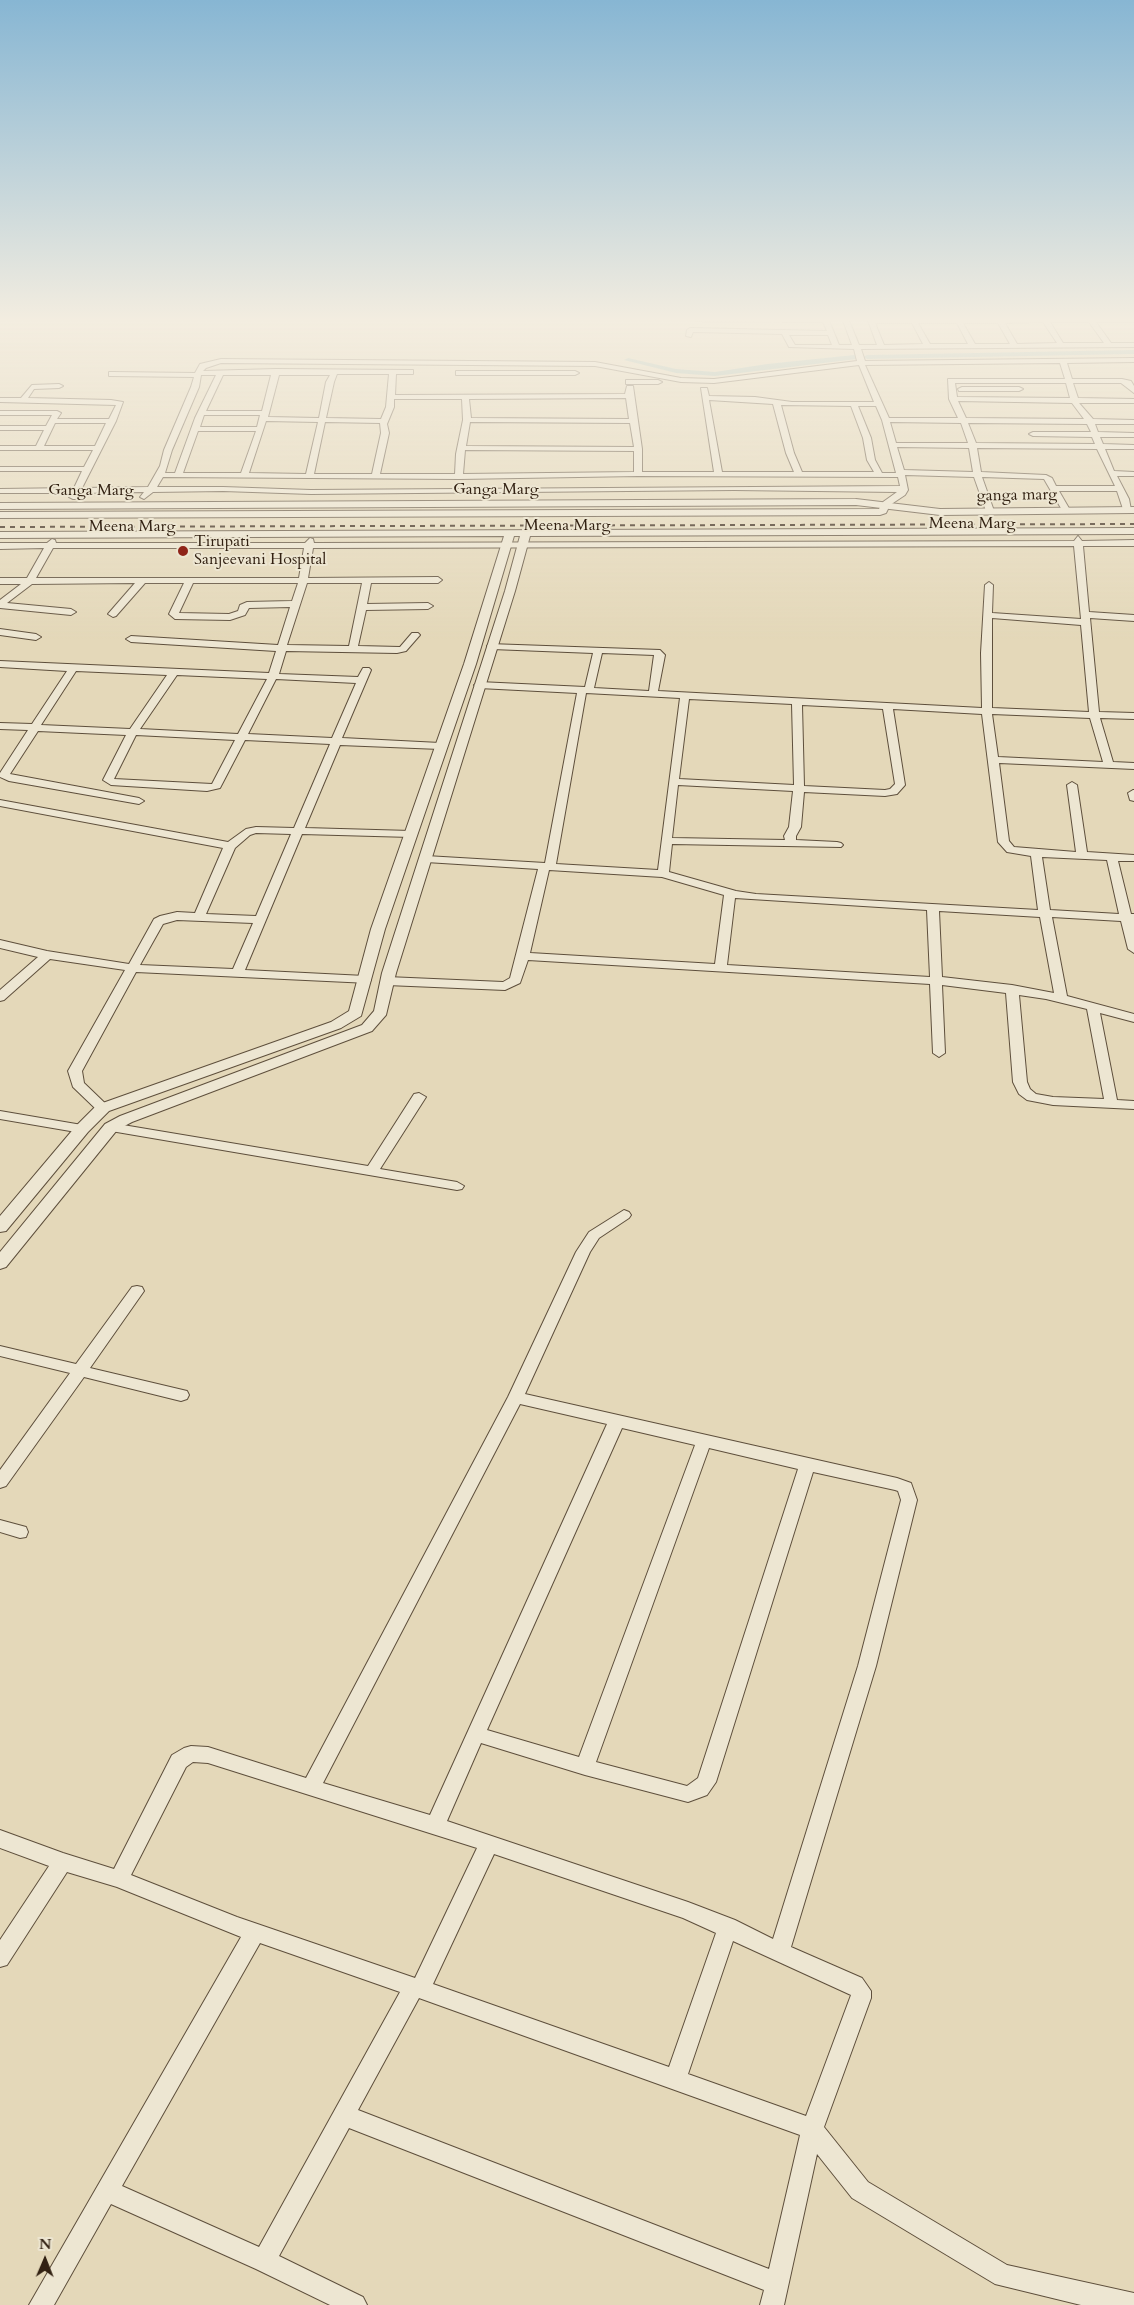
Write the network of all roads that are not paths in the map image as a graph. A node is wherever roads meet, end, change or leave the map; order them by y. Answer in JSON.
{"nodes":[{"id":1,"x":51,"y":425,"type":"edge"},
{"id":2,"x":41,"y":426,"type":"edge"},
{"id":3,"x":110,"y":426,"type":"edge"},
{"id":4,"x":180,"y":426,"type":"edge"},
{"id":5,"x":197,"y":426,"type":"edge"},
{"id":6,"x":261,"y":426,"type":"edge"},
{"id":7,"x":322,"y":426,"type":"edge"},
{"id":8,"x":384,"y":426,"type":"edge"},
{"id":9,"x":466,"y":426,"type":"edge"},
{"id":10,"x":635,"y":426,"type":"edge"},
{"id":11,"x":710,"y":426,"type":"edge"},
{"id":12,"x":783,"y":426,"type":"edge"},
{"id":13,"x":862,"y":426,"type":"edge"},
{"id":14,"x":887,"y":426,"type":"edge"},
{"id":15,"x":966,"y":426,"type":"edge"},
{"id":16,"x":1030,"y":426,"type":"edge"},
{"id":17,"x":1092,"y":426,"type":"edge"},
{"id":18,"x":0,"y":428,"type":"edge"},
{"id":19,"x":196,"y":429,"type":"junction"},
{"id":20,"x":260,"y":429,"type":"junction"},
{"id":21,"x":1033,"y":434,"type":"junction"},
{"id":22,"x":1096,"y":435,"type":"junction"},
{"id":23,"x":1134,"y":435,"type":"edge"},
{"id":24,"x":892,"y":445,"type":"junction"},
{"id":25,"x":972,"y":446,"type":"junction"},
{"id":26,"x":1037,"y":447,"type":"junction"},
{"id":27,"x":1134,"y":447,"type":"edge"},
{"id":28,"x":0,"y":448,"type":"edge"},
{"id":29,"x":38,"y":448,"type":"junction"},
{"id":30,"x":98,"y":448,"type":"junction"},
{"id":31,"x":461,"y":448,"type":"junction"},
{"id":32,"x":1102,"y":448,"type":"junction"},
{"id":33,"x":638,"y":449,"type":"junction"},
{"id":34,"x":0,"y":469,"type":"edge"},
{"id":35,"x":88,"y":469,"type":"junction"},
{"id":36,"x":901,"y":473,"type":"junction"},
{"id":37,"x":978,"y":473,"type":"junction"},
{"id":38,"x":1112,"y":473,"type":"junction"},
{"id":39,"x":638,"y":474,"type":"junction"},
{"id":40,"x":718,"y":474,"type":"junction"},
{"id":41,"x":1134,"y":474,"type":"edge"},
{"id":42,"x":160,"y":475,"type":"junction"},
{"id":43,"x":178,"y":475,"type":"junction"},
{"id":44,"x":244,"y":475,"type":"junction"},
{"id":45,"x":310,"y":475,"type":"junction"},
{"id":46,"x":799,"y":475,"type":"junction"},
{"id":47,"x":879,"y":475,"type":"junction"},
{"id":48,"x":376,"y":476,"type":"junction"},
{"id":49,"x":460,"y":476,"type":"junction"},
{"id":50,"x":417,"y":477,"type":"junction"},
{"id":51,"x":1054,"y":488,"type":"junction"},
{"id":52,"x":1119,"y":489,"type":"junction"},
{"id":53,"x":904,"y":490,"type":"junction"},
{"id":54,"x":0,"y":491,"type":"edge"},
{"id":55,"x":416,"y":493,"type":"junction"},
{"id":56,"x":75,"y":494,"type":"junction"},
{"id":57,"x":147,"y":494,"type":"junction"},
{"id":58,"x":0,"y":497,"type":"edge"},
{"id":59,"x":888,"y":502,"type":"junction"},
{"id":60,"x":0,"y":506,"type":"edge"},
{"id":61,"x":900,"y":506,"type":"joint"},
{"id":62,"x":1066,"y":510,"type":"junction"},
{"id":63,"x":1130,"y":510,"type":"edge"},
{"id":64,"x":990,"y":512,"type":"junction"},
{"id":65,"x":0,"y":515,"type":"edge"},
{"id":66,"x":1134,"y":531,"type":"edge"},
{"id":67,"x":0,"y":535,"type":"edge"},
{"id":68,"x":1077,"y":538,"type":"junction"},
{"id":69,"x":1134,"y":538,"type":"edge"},
{"id":70,"x":310,"y":540,"type":"junction"},
{"id":71,"x":509,"y":540,"type":"junction"},
{"id":72,"x":525,"y":540,"type":"junction"},
{"id":73,"x":53,"y":541,"type":"junction"},
{"id":74,"x":1134,"y":543,"type":"edge"},
{"id":75,"x":0,"y":544,"type":"edge"},
{"id":76,"x":303,"y":580,"type":"junction"},
{"id":77,"x":367,"y":580,"type":"junction"},
{"id":78,"x":438,"y":580,"type":"dead end"},
{"id":79,"x":30,"y":581,"type":"junction"},
{"id":80,"x":142,"y":581,"type":"junction"},
{"id":81,"x":190,"y":581,"type":"junction"},
{"id":82,"x":0,"y":582,"type":"edge"},
{"id":83,"x":989,"y":585,"type":"dead end"},
{"id":84,"x":0,"y":604,"type":"edge"},
{"id":85,"x":296,"y":604,"type":"junction"},
{"id":86,"x":428,"y":606,"type":"dead end"},
{"id":87,"x":361,"y":607,"type":"junction"},
{"id":88,"x":72,"y":612,"type":"dead end"},
{"id":89,"x":113,"y":614,"type":"dead end"},
{"id":90,"x":988,"y":615,"type":"junction"},
{"id":91,"x":1085,"y":618,"type":"junction"},
{"id":92,"x":1134,"y":618,"type":"edge"},
{"id":93,"x":0,"y":632,"type":"edge"},
{"id":94,"x":415,"y":635,"type":"dead end"},
{"id":95,"x":36,"y":637,"type":"dead end"},
{"id":96,"x":131,"y":639,"type":"dead end"},
{"id":97,"x":492,"y":646,"type":"junction"},
{"id":98,"x":282,"y":648,"type":"junction"},
{"id":99,"x":353,"y":649,"type":"junction"},
{"id":100,"x":598,"y":650,"type":"junction"},
{"id":101,"x":0,"y":664,"type":"edge"},
{"id":102,"x":73,"y":668,"type":"junction"},
{"id":103,"x":174,"y":672,"type":"junction"},
{"id":104,"x":272,"y":676,"type":"junction"},
{"id":105,"x":479,"y":685,"type":"junction"},
{"id":106,"x":586,"y":690,"type":"junction"},
{"id":107,"x":653,"y":694,"type":"junction"},
{"id":108,"x":684,"y":695,"type":"junction"},
{"id":109,"x":797,"y":701,"type":"junction"},
{"id":110,"x":888,"y":706,"type":"junction"},
{"id":111,"x":987,"y":711,"type":"junction"},
{"id":112,"x":1094,"y":715,"type":"junction"},
{"id":113,"x":1134,"y":716,"type":"edge"},
{"id":114,"x":0,"y":726,"type":"edge"},
{"id":115,"x":35,"y":728,"type":"junction"},
{"id":116,"x":133,"y":732,"type":"junction"},
{"id":117,"x":241,"y":738,"type":"junction"},
{"id":118,"x":336,"y":742,"type":"junction"},
{"id":119,"x":440,"y":746,"type":"junction"},
{"id":120,"x":995,"y":760,"type":"junction"},
{"id":121,"x":1109,"y":765,"type":"junction"},
{"id":122,"x":1134,"y":766,"type":"edge"},
{"id":123,"x":673,"y":782,"type":"junction"},
{"id":124,"x":1072,"y":785,"type":"dead end"},
{"id":125,"x":798,"y":788,"type":"junction"},
{"id":126,"x":139,"y":801,"type":"dead end"},
{"id":127,"x":0,"y":802,"type":"edge"},
{"id":128,"x":299,"y":830,"type":"junction"},
{"id":129,"x":411,"y":834,"type":"junction"},
{"id":130,"x":666,"y":841,"type":"junction"},
{"id":131,"x":791,"y":843,"type":"junction"},
{"id":132,"x":836,"y":845,"type":"dead end"},
{"id":133,"x":230,"y":846,"type":"junction"},
{"id":134,"x":1036,"y":854,"type":"junction"},
{"id":135,"x":1082,"y":855,"type":"junction"},
{"id":136,"x":1112,"y":857,"type":"junction"},
{"id":137,"x":1134,"y":858,"type":"edge"},
{"id":138,"x":426,"y":860,"type":"junction"},
{"id":139,"x":547,"y":866,"type":"junction"},
{"id":140,"x":663,"y":874,"type":"junction"},
{"id":141,"x":730,"y":893,"type":"junction"},
{"id":142,"x":933,"y":908,"type":"junction"},
{"id":143,"x":1045,"y":914,"type":"junction"},
{"id":144,"x":199,"y":917,"type":"junction"},
{"id":145,"x":1130,"y":918,"type":"edge"},
{"id":146,"x":261,"y":920,"type":"junction"},
{"id":147,"x":0,"y":944,"type":"edge"},
{"id":148,"x":1134,"y":949,"type":"edge"},
{"id":149,"x":47,"y":956,"type":"junction"},
{"id":150,"x":523,"y":956,"type":"junction"},
{"id":151,"x":134,"y":968,"type":"junction"},
{"id":152,"x":721,"y":968,"type":"junction"},
{"id":153,"x":238,"y":973,"type":"junction"},
{"id":154,"x":365,"y":980,"type":"junction"},
{"id":155,"x":387,"y":981,"type":"junction"},
{"id":156,"x":936,"y":981,"type":"junction"},
{"id":157,"x":1012,"y":989,"type":"junction"},
{"id":158,"x":0,"y":997,"type":"edge"},
{"id":159,"x":1061,"y":998,"type":"junction"},
{"id":160,"x":1093,"y":1007,"type":"junction"},
{"id":161,"x":1134,"y":1018,"type":"edge"},
{"id":162,"x":940,"y":1053,"type":"dead end"},
{"id":163,"x":418,"y":1097,"type":"dead end"},
{"id":164,"x":1111,"y":1104,"type":"junction"},
{"id":165,"x":1134,"y":1105,"type":"edge"},
{"id":166,"x":104,"y":1108,"type":"junction"},
{"id":167,"x":0,"y":1116,"type":"edge"},
{"id":168,"x":111,"y":1127,"type":"junction"},
{"id":169,"x":82,"y":1129,"type":"junction"},
{"id":170,"x":372,"y":1171,"type":"junction"},
{"id":171,"x":457,"y":1186,"type":"dead end"},
{"id":172,"x":624,"y":1215,"type":"dead end"},
{"id":173,"x":0,"y":1227,"type":"edge"},
{"id":174,"x":0,"y":1263,"type":"edge"},
{"id":175,"x":137,"y":1291,"type":"dead end"},
{"id":176,"x":0,"y":1351,"type":"edge"},
{"id":177,"x":80,"y":1371,"type":"junction"},
{"id":178,"x":181,"y":1395,"type":"dead end"},
{"id":179,"x":516,"y":1397,"type":"junction"},
{"id":180,"x":616,"y":1421,"type":"junction"},
{"id":181,"x":704,"y":1441,"type":"junction"},
{"id":182,"x":807,"y":1465,"type":"junction"},
{"id":183,"x":0,"y":1482,"type":"edge"},
{"id":184,"x":0,"y":1526,"type":"edge"},
{"id":185,"x":20,"y":1532,"type":"dead end"},
{"id":186,"x":476,"y":1734,"type":"junction"},
{"id":187,"x":585,"y":1767,"type":"junction"},
{"id":188,"x":311,"y":1788,"type":"junction"},
{"id":189,"x":435,"y":1825,"type":"junction"},
{"id":190,"x":0,"y":1839,"type":"edge"},
{"id":191,"x":489,"y":1843,"type":"junction"},
{"id":192,"x":63,"y":1862,"type":"junction"},
{"id":193,"x":119,"y":1880,"type":"junction"},
{"id":194,"x":728,"y":1927,"type":"junction"},
{"id":195,"x":255,"y":1932,"type":"junction"},
{"id":196,"x":780,"y":1950,"type":"junction"},
{"id":197,"x":0,"y":1958,"type":"edge"},
{"id":198,"x":417,"y":1988,"type":"junction"},
{"id":199,"x":675,"y":2080,"type":"junction"},
{"id":200,"x":344,"y":2115,"type":"junction"},
{"id":201,"x":812,"y":2129,"type":"junction"},
{"id":202,"x":107,"y":2191,"type":"junction"},
{"id":203,"x":264,"y":2261,"type":"junction"},
{"id":204,"x":776,"y":2283,"type":"junction"},
{"id":205,"x":41,"y":2305,"type":"edge"},
{"id":206,"x":355,"y":2305,"type":"edge"},
{"id":207,"x":772,"y":2305,"type":"edge"},
{"id":208,"x":1134,"y":2305,"type":"edge"}],
"edges":[{"from":1,"to":29,"type":"street"},
{"from":2,"to":18,"type":"street"},
{"from":3,"to":30,"type":"street"},
{"from":4,"to":42,"type":"street"},
{"from":5,"to":19,"type":"street"},
{"from":6,"to":20,"type":"street"},
{"from":7,"to":45,"type":"street"},
{"from":8,"to":48,"type":"street"},
{"from":9,"to":31,"type":"street"},
{"from":10,"to":33,"type":"street"},
{"from":11,"to":40,"type":"street"},
{"from":12,"to":46,"type":"street"},
{"from":13,"to":47,"type":"street"},
{"from":14,"to":24,"type":"street"},
{"from":15,"to":25,"type":"street"},
{"from":16,"to":21,"type":"street"},
{"from":17,"to":22,"type":"street"},
{"from":19,"to":20,"type":"street"},
{"from":19,"to":43,"type":"street"},
{"from":20,"to":44,"type":"street"},
{"from":21,"to":22,"type":"street"},
{"from":21,"to":26,"type":"street"},
{"from":22,"to":23,"type":"street"},
{"from":22,"to":32,"type":"street"},
{"from":24,"to":25,"type":"street"},
{"from":24,"to":36,"type":"street"},
{"from":25,"to":26,"type":"street"},
{"from":25,"to":37,"type":"street"},
{"from":26,"to":32,"type":"street"},
{"from":27,"to":32,"type":"street"},
{"from":28,"to":29,"type":"street"},
{"from":29,"to":30,"type":"street"},
{"from":30,"to":35,"type":"street"},
{"from":31,"to":33,"type":"street"},
{"from":31,"to":49,"type":"street"},
{"from":32,"to":38,"type":"street"},
{"from":33,"to":39,"type":"street"},
{"from":34,"to":35,"type":"street"},
{"from":35,"to":56,"type":"street"},
{"from":36,"to":37,"type":"street"},
{"from":36,"to":47,"type":"street"},
{"from":36,"to":53,"type":"street"},
{"from":37,"to":51,"type":"street"},
{"from":37,"to":64,"type":"street"},
{"from":38,"to":41,"type":"street"},
{"from":38,"to":52,"type":"street"},
{"from":39,"to":40,"type":"street"},
{"from":39,"to":49,"type":"street"},
{"from":40,"to":46,"type":"street"},
{"from":42,"to":43,"type":"street"},
{"from":42,"to":57,"type":"street"},
{"from":43,"to":44,"type":"street"},
{"from":44,"to":45,"type":"street"},
{"from":45,"to":48,"type":"street"},
{"from":46,"to":47,"type":"street"},
{"from":48,"to":50,"type":"street"},
{"from":49,"to":50,"type":"street"},
{"from":50,"to":55,"type":"street"},
{"from":51,"to":52,"type":"street"},
{"from":51,"to":62,"type":"street"},
{"from":52,"to":63,"type":"street"},
{"from":53,"to":55,"type":"street"},
{"from":53,"to":59,"type":"street"},
{"from":54,"to":56,"type":"street"},
{"from":55,"to":57,"type":"street","name":"Ganga Marg"},
{"from":55,"to":59,"type":"street","name":"Ganga Marg"},
{"from":56,"to":57,"type":"street","name":"Ganga Marg"},
{"from":56,"to":58,"type":"street","name":"Ganga Marg"},
{"from":59,"to":60,"type":"street","name":"Ganga Marg"},
{"from":59,"to":61,"type":"street","name":"Ganga Marg"},
{"from":59,"to":65,"type":"street"},
{"from":61,"to":64,"type":"street","name":"ganga marg"},
{"from":62,"to":63,"type":"street","name":"ganga marg"},
{"from":62,"to":64,"type":"street","name":"ganga marg"},
{"from":66,"to":68,"type":"street"},
{"from":67,"to":73,"type":"street","name":"Meena Marg"},
{"from":68,"to":69,"type":"street","name":"Meena Marg"},
{"from":68,"to":72,"type":"street","name":"Meena Marg"},
{"from":68,"to":74,"type":"street"},
{"from":68,"to":91,"type":"street"},
{"from":70,"to":71,"type":"street","name":"Meena Marg"},
{"from":70,"to":73,"type":"street","name":"Meena Marg"},
{"from":70,"to":76,"type":"street"},
{"from":71,"to":72,"type":"street","name":"Meena Marg"},
{"from":71,"to":119,"type":"street"},
{"from":72,"to":97,"type":"street"},
{"from":73,"to":75,"type":"street","name":"Meena Marg"},
{"from":73,"to":79,"type":"street"},
{"from":76,"to":77,"type":"street"},
{"from":76,"to":81,"type":"street"},
{"from":76,"to":85,"type":"street"},
{"from":77,"to":78,"type":"street"},
{"from":77,"to":87,"type":"street"},
{"from":79,"to":80,"type":"street"},
{"from":79,"to":82,"type":"street"},
{"from":79,"to":84,"type":"street"},
{"from":80,"to":81,"type":"street"},
{"from":80,"to":89,"type":"street"},
{"from":81,"to":85,"type":"street"},
{"from":83,"to":90,"type":"street"},
{"from":84,"to":88,"type":"street"},
{"from":85,"to":98,"type":"street"},
{"from":86,"to":87,"type":"street"},
{"from":87,"to":99,"type":"street"},
{"from":90,"to":91,"type":"street"},
{"from":90,"to":111,"type":"street"},
{"from":91,"to":92,"type":"street"},
{"from":91,"to":112,"type":"street"},
{"from":93,"to":95,"type":"street"},
{"from":94,"to":99,"type":"street"},
{"from":96,"to":98,"type":"street"},
{"from":97,"to":100,"type":"street"},
{"from":97,"to":105,"type":"street"},
{"from":98,"to":99,"type":"street"},
{"from":98,"to":104,"type":"street"},
{"from":100,"to":106,"type":"street"},
{"from":100,"to":107,"type":"street"},
{"from":101,"to":102,"type":"street"},
{"from":102,"to":103,"type":"street"},
{"from":102,"to":115,"type":"street"},
{"from":103,"to":104,"type":"street"},
{"from":103,"to":116,"type":"street"},
{"from":104,"to":117,"type":"street"},
{"from":104,"to":118,"type":"street"},
{"from":105,"to":106,"type":"street"},
{"from":105,"to":138,"type":"street"},
{"from":106,"to":107,"type":"street"},
{"from":106,"to":139,"type":"street"},
{"from":107,"to":108,"type":"street"},
{"from":108,"to":109,"type":"street"},
{"from":108,"to":123,"type":"street"},
{"from":109,"to":110,"type":"street"},
{"from":109,"to":125,"type":"street"},
{"from":110,"to":111,"type":"street"},
{"from":110,"to":125,"type":"street"},
{"from":111,"to":112,"type":"street"},
{"from":111,"to":120,"type":"street"},
{"from":112,"to":113,"type":"street"},
{"from":112,"to":121,"type":"street"},
{"from":114,"to":115,"type":"street"},
{"from":115,"to":116,"type":"street"},
{"from":115,"to":126,"type":"street"},
{"from":116,"to":117,"type":"street"},
{"from":116,"to":117,"type":"street"},
{"from":117,"to":118,"type":"street"},
{"from":118,"to":119,"type":"street"},
{"from":118,"to":128,"type":"street"},
{"from":119,"to":129,"type":"street"},
{"from":120,"to":121,"type":"street"},
{"from":120,"to":134,"type":"street"},
{"from":121,"to":122,"type":"street"},
{"from":123,"to":125,"type":"street"},
{"from":123,"to":130,"type":"street"},
{"from":124,"to":135,"type":"street"},
{"from":125,"to":131,"type":"street"},
{"from":127,"to":133,"type":"street"},
{"from":128,"to":129,"type":"street"},
{"from":128,"to":133,"type":"street"},
{"from":128,"to":146,"type":"street"},
{"from":129,"to":154,"type":"street"},
{"from":130,"to":131,"type":"street"},
{"from":130,"to":140,"type":"street"},
{"from":131,"to":132,"type":"street"},
{"from":133,"to":144,"type":"street"},
{"from":134,"to":135,"type":"street"},
{"from":134,"to":143,"type":"street"},
{"from":135,"to":136,"type":"street"},
{"from":136,"to":137,"type":"street"},
{"from":136,"to":145,"type":"street"},
{"from":138,"to":139,"type":"street"},
{"from":138,"to":155,"type":"street"},
{"from":139,"to":140,"type":"street"},
{"from":139,"to":150,"type":"street"},
{"from":140,"to":141,"type":"street"},
{"from":141,"to":142,"type":"street"},
{"from":141,"to":152,"type":"street"},
{"from":142,"to":143,"type":"street"},
{"from":142,"to":156,"type":"street"},
{"from":143,"to":145,"type":"street"},
{"from":143,"to":159,"type":"street"},
{"from":144,"to":146,"type":"street"},
{"from":144,"to":151,"type":"street"},
{"from":145,"to":148,"type":"street"},
{"from":146,"to":153,"type":"street"},
{"from":147,"to":149,"type":"street"},
{"from":149,"to":151,"type":"street"},
{"from":149,"to":158,"type":"street"},
{"from":150,"to":152,"type":"street"},
{"from":150,"to":155,"type":"street"},
{"from":151,"to":153,"type":"street"},
{"from":151,"to":166,"type":"street"},
{"from":152,"to":156,"type":"street"},
{"from":153,"to":154,"type":"street"},
{"from":154,"to":155,"type":"street"},
{"from":154,"to":166,"type":"street"},
{"from":155,"to":168,"type":"street"},
{"from":156,"to":157,"type":"street"},
{"from":156,"to":162,"type":"street"},
{"from":157,"to":159,"type":"street"},
{"from":157,"to":164,"type":"street"},
{"from":159,"to":160,"type":"street"},
{"from":160,"to":161,"type":"street"},
{"from":160,"to":164,"type":"street"},
{"from":163,"to":170,"type":"street"},
{"from":164,"to":165,"type":"street"},
{"from":166,"to":169,"type":"street"},
{"from":167,"to":169,"type":"street"},
{"from":168,"to":170,"type":"street"},
{"from":168,"to":174,"type":"street"},
{"from":169,"to":173,"type":"street"},
{"from":170,"to":171,"type":"street"},
{"from":172,"to":179,"type":"street"},
{"from":175,"to":177,"type":"street"},
{"from":176,"to":177,"type":"street"},
{"from":177,"to":178,"type":"street"},
{"from":177,"to":183,"type":"street"},
{"from":179,"to":180,"type":"street"},
{"from":179,"to":188,"type":"street"},
{"from":180,"to":181,"type":"street"},
{"from":180,"to":186,"type":"street"},
{"from":181,"to":182,"type":"street"},
{"from":181,"to":187,"type":"street"},
{"from":182,"to":187,"type":"street"},
{"from":182,"to":196,"type":"street"},
{"from":184,"to":185,"type":"street"},
{"from":186,"to":187,"type":"street"},
{"from":186,"to":189,"type":"street"},
{"from":188,"to":189,"type":"street"},
{"from":188,"to":193,"type":"street"},
{"from":189,"to":191,"type":"street"},
{"from":190,"to":192,"type":"street"},
{"from":191,"to":194,"type":"street"},
{"from":191,"to":198,"type":"street"},
{"from":192,"to":193,"type":"street"},
{"from":192,"to":197,"type":"street"},
{"from":193,"to":195,"type":"street"},
{"from":194,"to":196,"type":"street"},
{"from":194,"to":199,"type":"street"},
{"from":195,"to":198,"type":"street"},
{"from":195,"to":202,"type":"street"},
{"from":196,"to":201,"type":"street"},
{"from":198,"to":199,"type":"street"},
{"from":198,"to":200,"type":"street"},
{"from":199,"to":201,"type":"street"},
{"from":200,"to":203,"type":"street"},
{"from":200,"to":204,"type":"street"},
{"from":201,"to":204,"type":"street"},
{"from":201,"to":208,"type":"street"},
{"from":202,"to":203,"type":"street"},
{"from":202,"to":205,"type":"street"},
{"from":203,"to":206,"type":"street"},
{"from":204,"to":207,"type":"street"}]}
